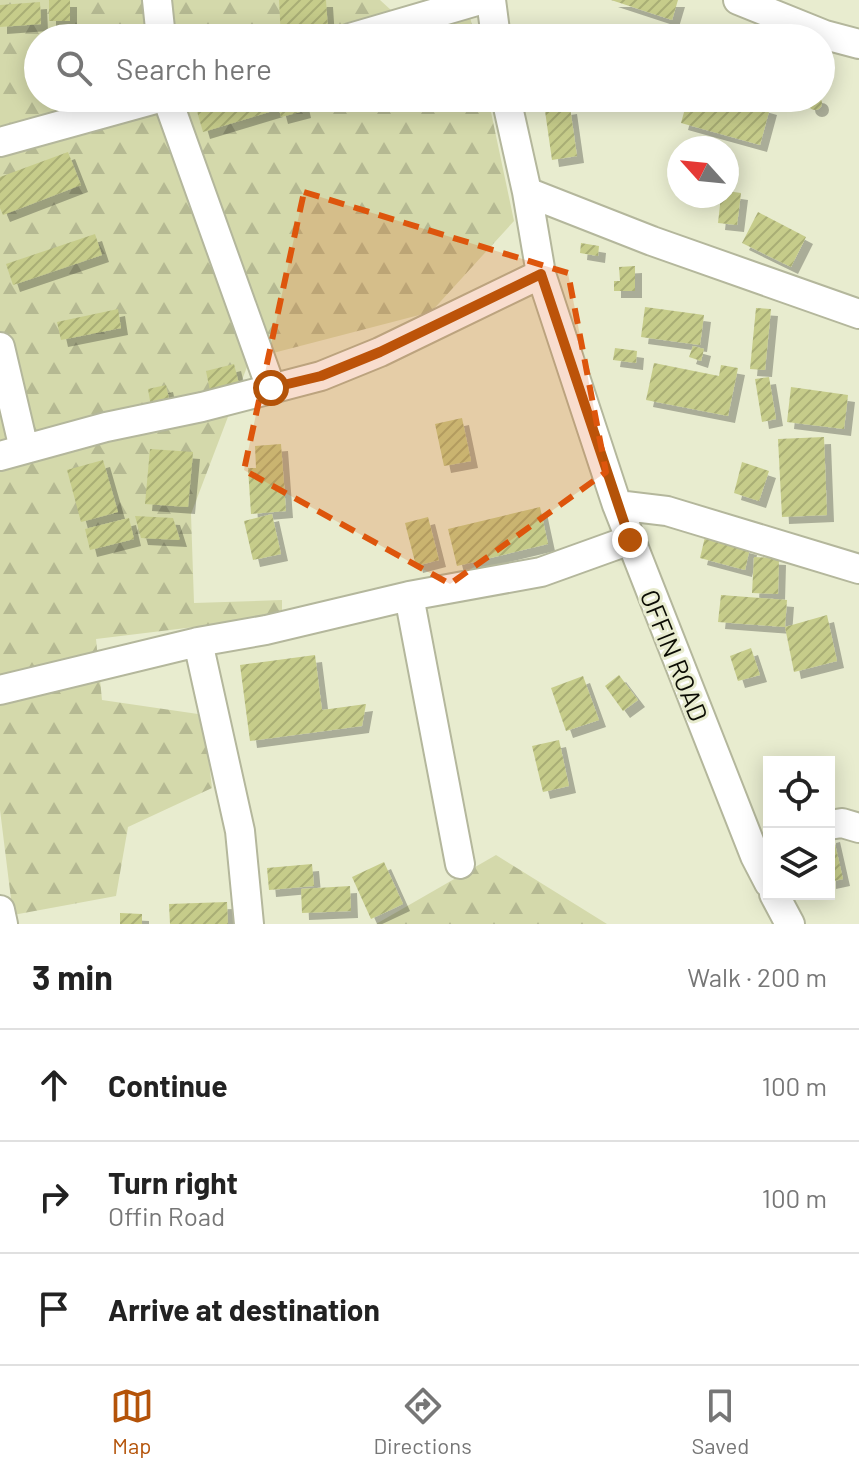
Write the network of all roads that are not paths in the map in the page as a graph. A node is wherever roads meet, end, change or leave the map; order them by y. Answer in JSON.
{"nodes":[{"id":1,"x":157,"y":0,"type":"edge"},
{"id":2,"x":480,"y":0,"type":"edge"},
{"id":3,"x":491,"y":0,"type":"edge"},
{"id":4,"x":738,"y":0,"type":"edge"},
{"id":5,"x":160,"y":24,"type":"edge"},
{"id":6,"x":398,"y":24,"type":"edge"},
{"id":7,"x":494,"y":24,"type":"edge"},
{"id":8,"x":798,"y":24,"type":"edge"},
{"id":9,"x":835,"y":38,"type":"edge"},
{"id":10,"x":859,"y":44,"type":"edge"},
{"id":11,"x":108,"y":112,"type":"edge"},
{"id":12,"x":172,"y":112,"type":"edge"},
{"id":13,"x":509,"y":112,"type":"edge"},
{"id":14,"x":0,"y":142,"type":"edge"},
{"id":15,"x":527,"y":192,"type":"junction"},
{"id":16,"x":541,"y":274,"type":"junction"},
{"id":17,"x":859,"y":314,"type":"edge"},
{"id":18,"x":0,"y":347,"type":"edge"},
{"id":19,"x":271,"y":388,"type":"junction"},
{"id":20,"x":12,"y":452,"type":"edge"},
{"id":21,"x":617,"y":505,"type":"junction"},
{"id":22,"x":630,"y":540,"type":"junction"},
{"id":23,"x":859,"y":569,"type":"edge"},
{"id":24,"x":409,"y":596,"type":"junction"},
{"id":25,"x":198,"y":642,"type":"junction"},
{"id":26,"x":0,"y":690,"type":"edge"},
{"id":27,"x":835,"y":824,"type":"edge"},
{"id":28,"x":859,"y":828,"type":"edge"},
{"id":29,"x":760,"y":840,"type":"edge"},
{"id":30,"x":460,"y":864,"type":"dead end"},
{"id":31,"x":777,"y":900,"type":"edge"},
{"id":32,"x":0,"y":910,"type":"edge"},
{"id":33,"x":3,"y":924,"type":"edge"},
{"id":34,"x":249,"y":924,"type":"edge"},
{"id":35,"x":790,"y":924,"type":"edge"}],
"edges":[{"from":1,"to":5,"type":"street"},
{"from":2,"to":6,"type":"street"},
{"from":3,"to":7,"type":"street"},
{"from":4,"to":8,"type":"street"},
{"from":9,"to":10,"type":"street"},
{"from":11,"to":14,"type":"street"},
{"from":12,"to":19,"type":"street"},
{"from":13,"to":15,"type":"street","name":"OFFIN ROAD"},
{"from":15,"to":16,"type":"street","name":"OFFIN ROAD"},
{"from":15,"to":17,"type":"street"},
{"from":16,"to":19,"type":"street"},
{"from":16,"to":21,"type":"street","name":"OFFIN ROAD"},
{"from":18,"to":20,"type":"street"},
{"from":19,"to":20,"type":"street"},
{"from":21,"to":22,"type":"street","name":"OFFIN ROAD"},
{"from":21,"to":23,"type":"street"},
{"from":22,"to":24,"type":"street"},
{"from":22,"to":29,"type":"street","name":"OFFIN ROAD"},
{"from":24,"to":25,"type":"street"},
{"from":24,"to":30,"type":"street"},
{"from":25,"to":26,"type":"street"},
{"from":25,"to":34,"type":"street"},
{"from":27,"to":28,"type":"street"},
{"from":31,"to":35,"type":"street"},
{"from":32,"to":33,"type":"street"}]}
